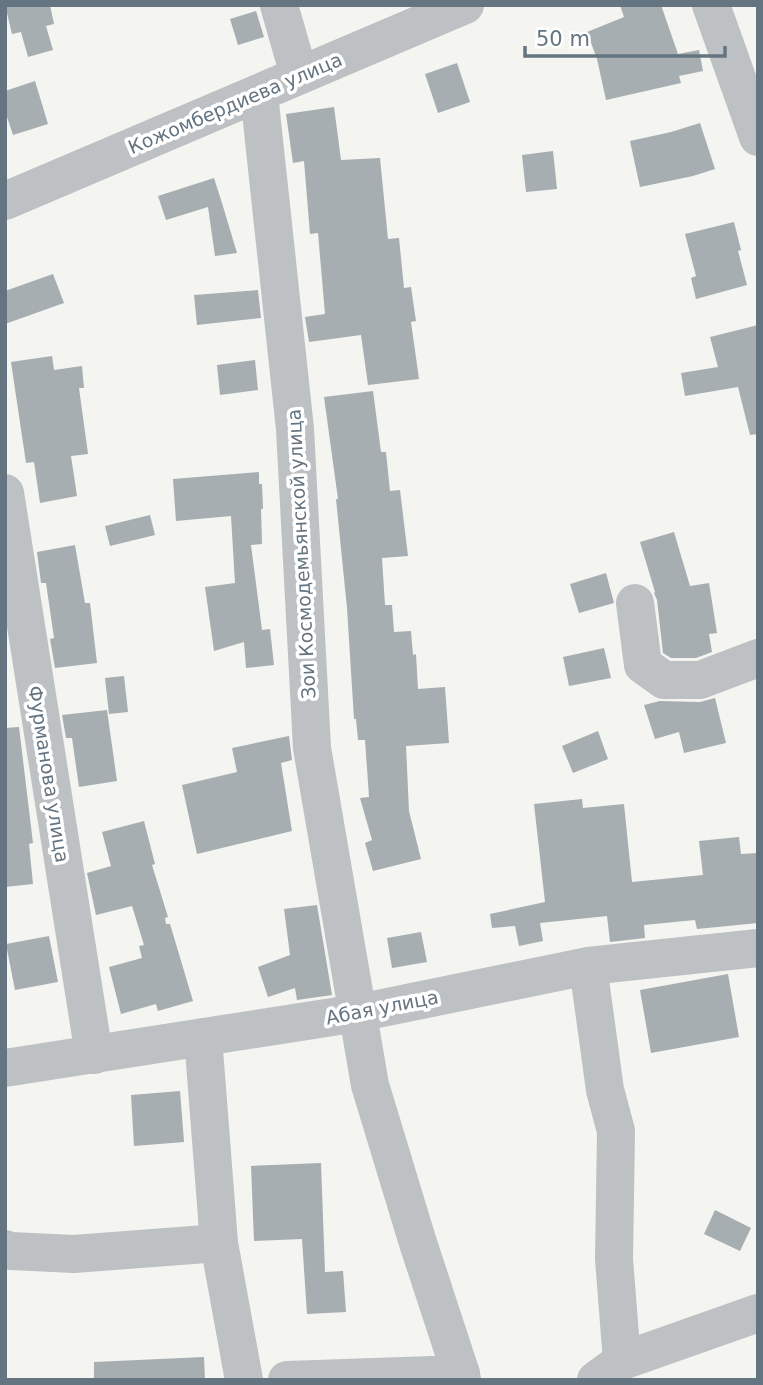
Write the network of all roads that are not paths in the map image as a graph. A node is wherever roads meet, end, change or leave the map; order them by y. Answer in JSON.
{"nodes":[{"id":1,"x":279,"y":5,"type":"edge"},
{"id":2,"x":465,"y":5,"type":"edge"},
{"id":3,"x":711,"y":5,"type":"edge"},
{"id":4,"x":299,"y":75,"type":"junction"},
{"id":5,"x":259,"y":94,"type":"junction"},
{"id":6,"x":758,"y":136,"type":"edge"},
{"id":7,"x":5,"y":201,"type":"edge"},
{"id":8,"x":5,"y":493,"type":"edge"},
{"id":9,"x":635,"y":603,"type":"dead end"},
{"id":10,"x":758,"y":657,"type":"edge"},
{"id":11,"x":758,"y":948,"type":"edge"},
{"id":12,"x":588,"y":966,"type":"junction"},
{"id":13,"x":358,"y":1013,"type":"junction"},
{"id":14,"x":203,"y":1037,"type":"junction"},
{"id":15,"x":94,"y":1055,"type":"junction"},
{"id":16,"x":5,"y":1068,"type":"edge"},
{"id":17,"x":219,"y":1243,"type":"junction"},
{"id":18,"x":5,"y":1249,"type":"edge"},
{"id":19,"x":758,"y":1313,"type":"edge"},
{"id":20,"x":609,"y":1371,"type":"edge"},
{"id":21,"x":462,"y":1377,"type":"edge"},
{"id":22,"x":244,"y":1380,"type":"edge"},
{"id":23,"x":287,"y":1380,"type":"edge"}],
"edges":[{"from":1,"to":4,"type":"street"},
{"from":2,"to":4,"type":"street","name":"Кожомбердиева улица"},
{"from":3,"to":6,"type":"street"},
{"from":4,"to":5,"type":"street","name":"Кожомбердиева улица"},
{"from":5,"to":7,"type":"street","name":"Кожомбердиева улица"},
{"from":5,"to":13,"type":"street","name":"Зои Космодемьянской улица"},
{"from":8,"to":15,"type":"street","name":"Фурманова улица"},
{"from":9,"to":10,"type":"street"},
{"from":11,"to":12,"type":"street","name":"Абая улица"},
{"from":12,"to":13,"type":"street","name":"Абая улица"},
{"from":12,"to":20,"type":"street"},
{"from":13,"to":14,"type":"street","name":"Абая улица"},
{"from":13,"to":21,"type":"street","name":"Зои Космодемьянской улица"},
{"from":14,"to":15,"type":"street","name":"Абая улица"},
{"from":14,"to":17,"type":"street"},
{"from":15,"to":16,"type":"street","name":"Абая улица"},
{"from":17,"to":18,"type":"street"},
{"from":17,"to":22,"type":"street"},
{"from":19,"to":20,"type":"street"},
{"from":21,"to":23,"type":"street"}]}
